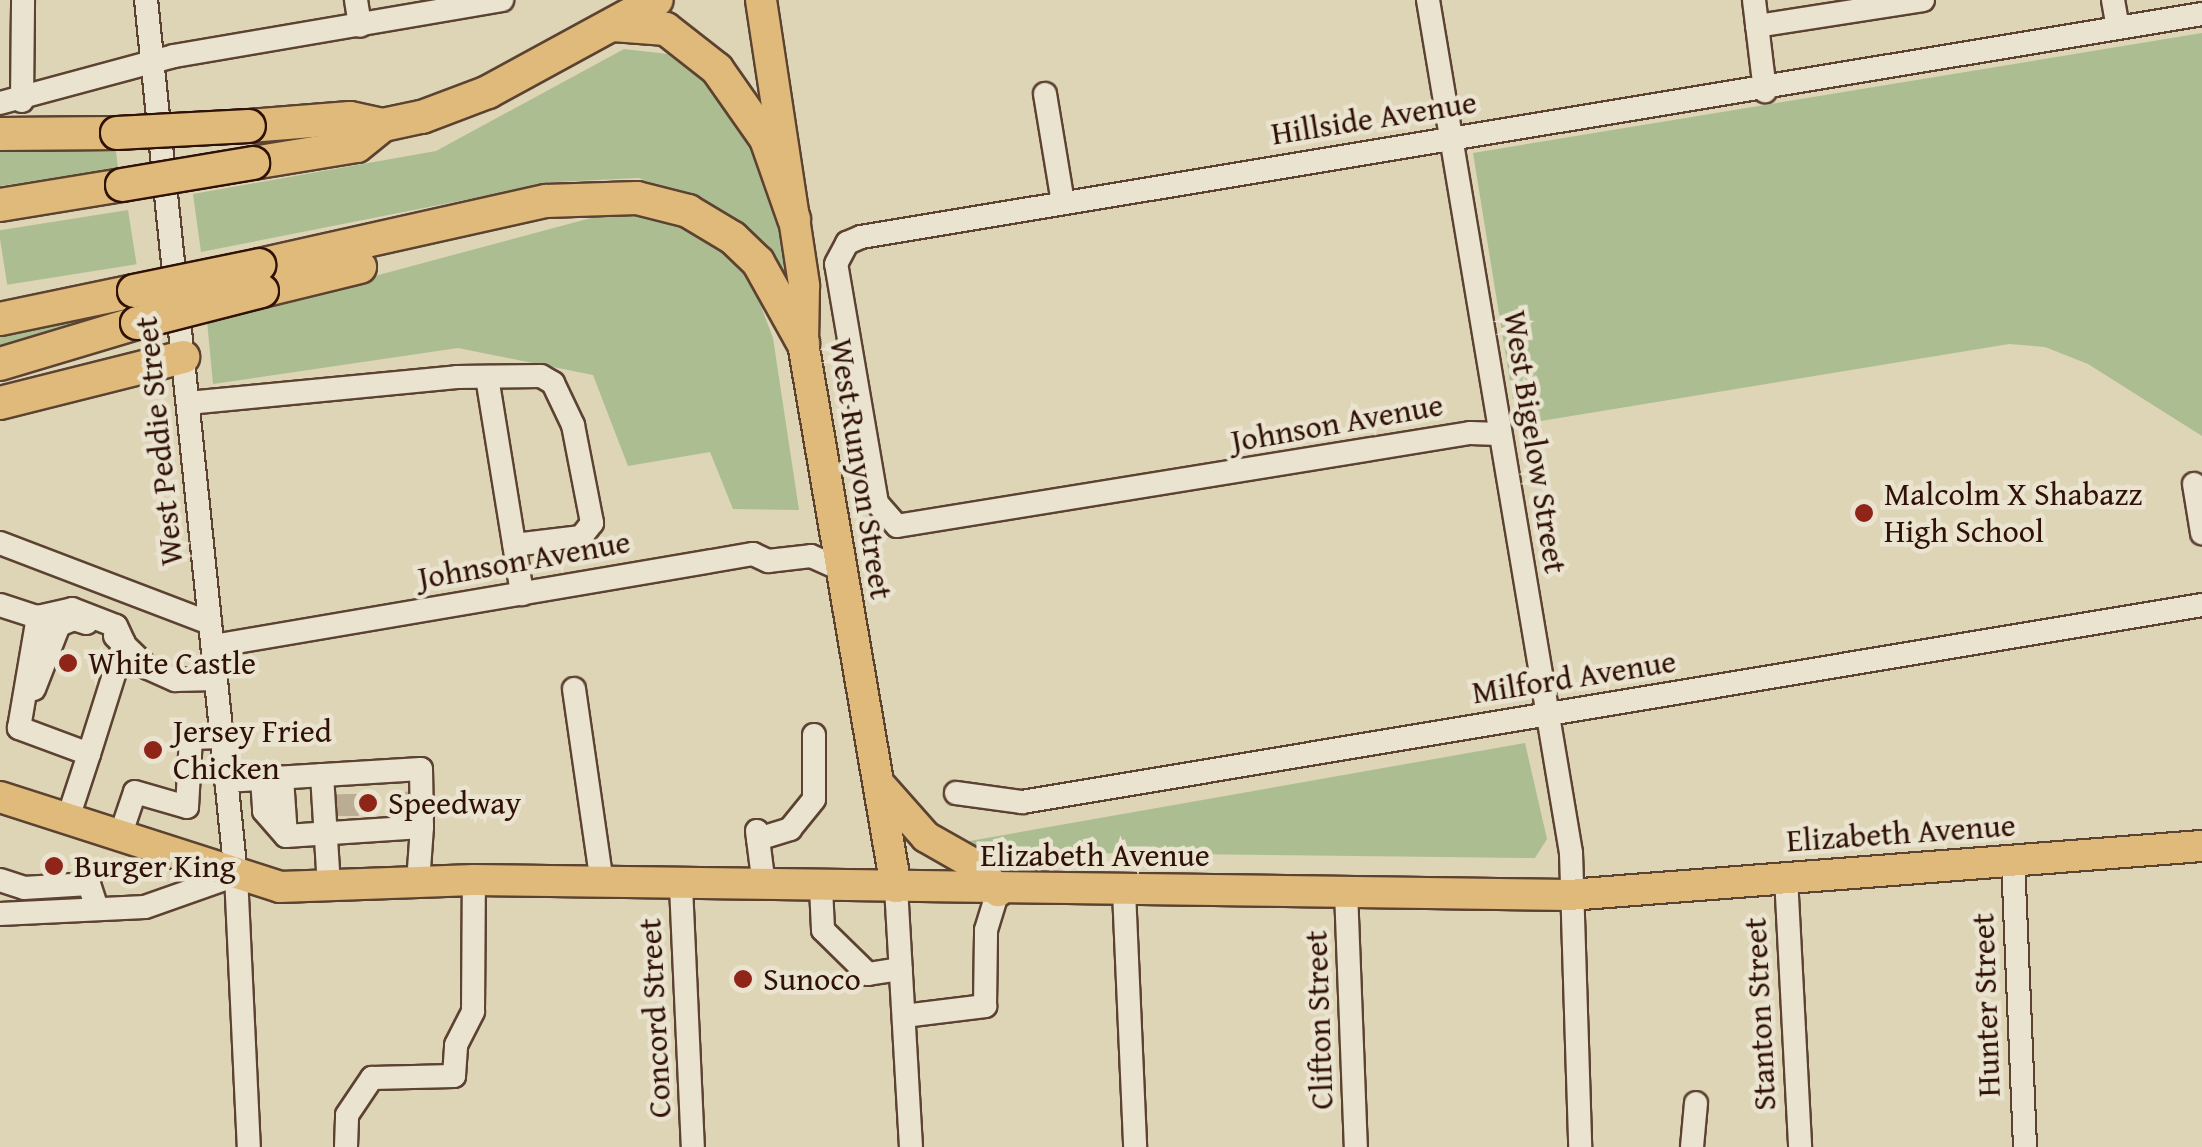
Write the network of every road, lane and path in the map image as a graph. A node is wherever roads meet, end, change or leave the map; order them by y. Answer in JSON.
{"nodes":[{"id":1,"x":23,"y":0,"type":"edge"},
{"id":2,"x":146,"y":0,"type":"edge"},
{"id":3,"x":356,"y":0,"type":"edge"},
{"id":4,"x":502,"y":0,"type":"edge"},
{"id":5,"x":657,"y":0,"type":"edge"},
{"id":6,"x":762,"y":0,"type":"edge"},
{"id":7,"x":1428,"y":0,"type":"edge"},
{"id":8,"x":1754,"y":0,"type":"edge"},
{"id":9,"x":1923,"y":0,"type":"edge"},
{"id":10,"x":2113,"y":0,"type":"edge"},
{"id":11,"x":412,"y":10,"type":"edge"},
{"id":12,"x":2202,"y":14,"type":"edge"},
{"id":13,"x":360,"y":26,"type":"junction"},
{"id":14,"x":611,"y":26,"type":"junction"},
{"id":15,"x":1757,"y":26,"type":"junction"},
{"id":16,"x":2118,"y":28,"type":"junction"},
{"id":17,"x":152,"y":64,"type":"junction"},
{"id":18,"x":1765,"y":91,"type":"junction"},
{"id":19,"x":1045,"y":94,"type":"dead end"},
{"id":20,"x":11,"y":102,"type":"edge"},
{"id":21,"x":383,"y":125,"type":"junction"},
{"id":22,"x":0,"y":134,"type":"edge"},
{"id":23,"x":1452,"y":137,"type":"junction"},
{"id":24,"x":1063,"y":203,"type":"junction"},
{"id":25,"x":0,"y":205,"type":"edge"},
{"id":26,"x":794,"y":219,"type":"junction"},
{"id":27,"x":136,"y":307,"type":"junction"},
{"id":28,"x":0,"y":319,"type":"edge"},
{"id":29,"x":803,"y":342,"type":"junction"},
{"id":30,"x":183,"y":357,"type":"junction"},
{"id":31,"x":0,"y":364,"type":"edge"},
{"id":32,"x":487,"y":377,"type":"junction"},
{"id":33,"x":0,"y":403,"type":"edge"},
{"id":34,"x":188,"y":403,"type":"junction"},
{"id":35,"x":1499,"y":434,"type":"junction"},
{"id":36,"x":2194,"y":484,"type":"dead end"},
{"id":37,"x":892,"y":524,"type":"joint"},
{"id":38,"x":2202,"y":533,"type":"edge"},
{"id":39,"x":0,"y":544,"type":"edge"},
{"id":40,"x":514,"y":546,"type":"junction"},
{"id":41,"x":842,"y":570,"type":"junction"},
{"id":42,"x":522,"y":594,"type":"junction"},
{"id":43,"x":2202,"y":605,"type":"edge"},
{"id":44,"x":0,"y":606,"type":"edge"},
{"id":45,"x":38,"y":617,"type":"junction"},
{"id":46,"x":211,"y":635,"type":"junction"},
{"id":47,"x":124,"y":643,"type":"junction"},
{"id":48,"x":216,"y":679,"type":"junction"},
{"id":49,"x":574,"y":689,"type":"dead end"},
{"id":50,"x":1548,"y":714,"type":"junction"},
{"id":51,"x":15,"y":720,"type":"edge"},
{"id":52,"x":814,"y":735,"type":"dead end"},
{"id":53,"x":222,"y":737,"type":"junction"},
{"id":54,"x":88,"y":754,"type":"junction"},
{"id":55,"x":272,"y":778,"type":"junction"},
{"id":56,"x":226,"y":781,"type":"junction"},
{"id":57,"x":338,"y":781,"type":"junction"},
{"id":58,"x":877,"y":782,"type":"junction"},
{"id":59,"x":956,"y":793,"type":"dead end"},
{"id":60,"x":0,"y":796,"type":"edge"},
{"id":61,"x":68,"y":818,"type":"junction"},
{"id":62,"x":408,"y":824,"type":"junction"},
{"id":63,"x":342,"y":829,"type":"junction"},
{"id":64,"x":120,"y":836,"type":"junction"},
{"id":65,"x":2202,"y":846,"type":"edge"},
{"id":66,"x":2013,"y":860,"type":"junction"},
{"id":67,"x":236,"y":875,"type":"junction"},
{"id":68,"x":1786,"y":877,"type":"junction"},
{"id":69,"x":0,"y":880,"type":"edge"},
{"id":70,"x":474,"y":880,"type":"junction"},
{"id":71,"x":418,"y":883,"type":"junction"},
{"id":72,"x":602,"y":884,"type":"junction"},
{"id":73,"x":329,"y":886,"type":"junction"},
{"id":74,"x":681,"y":886,"type":"junction"},
{"id":75,"x":764,"y":886,"type":"junction"},
{"id":76,"x":821,"y":887,"type":"junction"},
{"id":77,"x":896,"y":888,"type":"junction"},
{"id":78,"x":998,"y":890,"type":"junction"},
{"id":79,"x":1346,"y":891,"type":"junction"},
{"id":80,"x":1124,"y":892,"type":"junction"},
{"id":81,"x":1569,"y":895,"type":"junction"},
{"id":82,"x":97,"y":909,"type":"junction"},
{"id":83,"x":0,"y":914,"type":"edge"},
{"id":84,"x":901,"y":970,"type":"junction"},
{"id":85,"x":904,"y":1016,"type":"junction"},
{"id":86,"x":1696,"y":1103,"type":"dead end"},
{"id":87,"x":249,"y":1147,"type":"edge"},
{"id":88,"x":346,"y":1147,"type":"edge"},
{"id":89,"x":693,"y":1147,"type":"edge"},
{"id":90,"x":911,"y":1147,"type":"edge"},
{"id":91,"x":1135,"y":1147,"type":"edge"},
{"id":92,"x":1356,"y":1147,"type":"edge"},
{"id":93,"x":1580,"y":1147,"type":"edge"},
{"id":94,"x":1692,"y":1147,"type":"edge"},
{"id":95,"x":1800,"y":1147,"type":"edge"},
{"id":96,"x":2025,"y":1147,"type":"edge"}],
"edges":[{"from":1,"to":20,"type":"street"},
{"from":2,"to":17,"type":"street","name":"West Peddie Street"},
{"from":3,"to":13,"type":"street"},
{"from":4,"to":11,"type":"street"},
{"from":5,"to":14,"type":"highway"},
{"from":6,"to":26,"type":"main road","name":"West Runyon Street"},
{"from":7,"to":23,"type":"street","name":"West Bigelow Street"},
{"from":8,"to":15,"type":"street"},
{"from":9,"to":15,"type":"street"},
{"from":10,"to":16,"type":"street"},
{"from":11,"to":13,"type":"street"},
{"from":12,"to":16,"type":"street","name":"Hillside Avenue"},
{"from":13,"to":17,"type":"street"},
{"from":14,"to":21,"type":"highway"},
{"from":14,"to":26,"type":"highway"},
{"from":15,"to":18,"type":"street"},
{"from":16,"to":18,"type":"street","name":"Hillside Avenue"},
{"from":17,"to":20,"type":"street"},
{"from":17,"to":30,"type":"street","name":"West Peddie Street"},
{"from":18,"to":23,"type":"street","name":"Hillside Avenue"},
{"from":19,"to":24,"type":"street"},
{"from":21,"to":22,"type":"highway","bridge":true},
{"from":21,"to":25,"type":"highway","bridge":true},
{"from":23,"to":24,"type":"street","name":"Hillside Avenue"},
{"from":23,"to":35,"type":"street","name":"West Bigelow Street"},
{"from":24,"to":37,"type":"street","name":"Hillside Avenue"},
{"from":26,"to":29,"type":"main road","name":"West Runyon Street"},
{"from":27,"to":28,"type":"highway"},
{"from":27,"to":29,"type":"highway","bridge":true},
{"from":27,"to":31,"type":"highway"},
{"from":29,"to":41,"type":"main road","name":"West Runyon Street"},
{"from":30,"to":33,"type":"highway"},
{"from":30,"to":34,"type":"street","name":"West Peddie Street"},
{"from":32,"to":34,"type":"street"},
{"from":32,"to":40,"type":"street"},
{"from":32,"to":40,"type":"street"},
{"from":34,"to":46,"type":"street","name":"West Peddie Street"},
{"from":35,"to":37,"type":"street","name":"Johnson Avenue"},
{"from":35,"to":50,"type":"street","name":"West Bigelow Street"},
{"from":36,"to":38,"type":"street"},
{"from":39,"to":46,"type":"street"},
{"from":40,"to":42,"type":"street"},
{"from":41,"to":42,"type":"street","name":"Johnson Avenue"},
{"from":41,"to":58,"type":"main road","name":"West Runyon Street"},
{"from":42,"to":46,"type":"street","name":"Johnson Avenue"},
{"from":43,"to":50,"type":"street","name":"Milford Avenue"},
{"from":44,"to":45,"type":"street"},
{"from":45,"to":47,"type":"street"},
{"from":45,"to":51,"type":"street"},
{"from":46,"to":48,"type":"street","name":"West Peddie Street"},
{"from":47,"to":48,"type":"street"},
{"from":47,"to":51,"type":"street"},
{"from":47,"to":54,"type":"street"},
{"from":48,"to":53,"type":"street","name":"West Peddie Street"},
{"from":49,"to":72,"type":"street"},
{"from":50,"to":59,"type":"street","name":"Milford Avenue"},
{"from":50,"to":81,"type":"street","name":"West Bigelow Street"},
{"from":51,"to":54,"type":"street"},
{"from":52,"to":75,"type":"street"},
{"from":53,"to":56,"type":"street","name":"West Peddie Street"},
{"from":53,"to":64,"type":"street"},
{"from":54,"to":61,"type":"street"},
{"from":55,"to":56,"type":"street"},
{"from":55,"to":57,"type":"street"},
{"from":55,"to":63,"type":"street"},
{"from":56,"to":67,"type":"street","name":"West Peddie Street"},
{"from":57,"to":62,"type":"street"},
{"from":57,"to":63,"type":"street"},
{"from":58,"to":77,"type":"main road","name":"West Runyon Street"},
{"from":58,"to":78,"type":"main road"},
{"from":60,"to":61,"type":"main road","name":"Elizabeth Avenue"},
{"from":61,"to":64,"type":"main road","name":"Elizabeth Avenue"},
{"from":62,"to":63,"type":"street"},
{"from":62,"to":71,"type":"street"},
{"from":63,"to":73,"type":"street"},
{"from":64,"to":67,"type":"main road","name":"Elizabeth Avenue"},
{"from":65,"to":66,"type":"main road","name":"Elizabeth Avenue"},
{"from":66,"to":68,"type":"main road","name":"Elizabeth Avenue"},
{"from":66,"to":96,"type":"street","name":"Hunter Street"},
{"from":67,"to":73,"type":"main road","name":"Elizabeth Avenue"},
{"from":67,"to":82,"type":"street"},
{"from":67,"to":87,"type":"street","name":"West Peddie Street"},
{"from":68,"to":81,"type":"main road","name":"Elizabeth Avenue"},
{"from":68,"to":95,"type":"street","name":"Stanton Street"},
{"from":69,"to":82,"type":"street"},
{"from":70,"to":71,"type":"main road","name":"Elizabeth Avenue"},
{"from":70,"to":72,"type":"main road","name":"Elizabeth Avenue"},
{"from":70,"to":88,"type":"street"},
{"from":71,"to":73,"type":"main road","name":"Elizabeth Avenue"},
{"from":72,"to":74,"type":"main road","name":"Elizabeth Avenue"},
{"from":74,"to":75,"type":"main road","name":"Elizabeth Avenue"},
{"from":74,"to":89,"type":"street","name":"Concord Street"},
{"from":75,"to":76,"type":"main road","name":"Elizabeth Avenue"},
{"from":76,"to":77,"type":"main road","name":"Elizabeth Avenue"},
{"from":76,"to":84,"type":"street"},
{"from":77,"to":78,"type":"main road","name":"Elizabeth Avenue"},
{"from":77,"to":84,"type":"street"},
{"from":78,"to":80,"type":"main road","name":"Elizabeth Avenue"},
{"from":78,"to":85,"type":"street"},
{"from":79,"to":80,"type":"main road","name":"Elizabeth Avenue"},
{"from":79,"to":81,"type":"main road","name":"Elizabeth Avenue"},
{"from":79,"to":92,"type":"street","name":"Clifton Street"},
{"from":80,"to":91,"type":"street"},
{"from":81,"to":93,"type":"street","name":"West Bigelow Street"},
{"from":82,"to":83,"type":"street"},
{"from":84,"to":85,"type":"street"},
{"from":85,"to":90,"type":"street"},
{"from":86,"to":94,"type":"street"}]}
